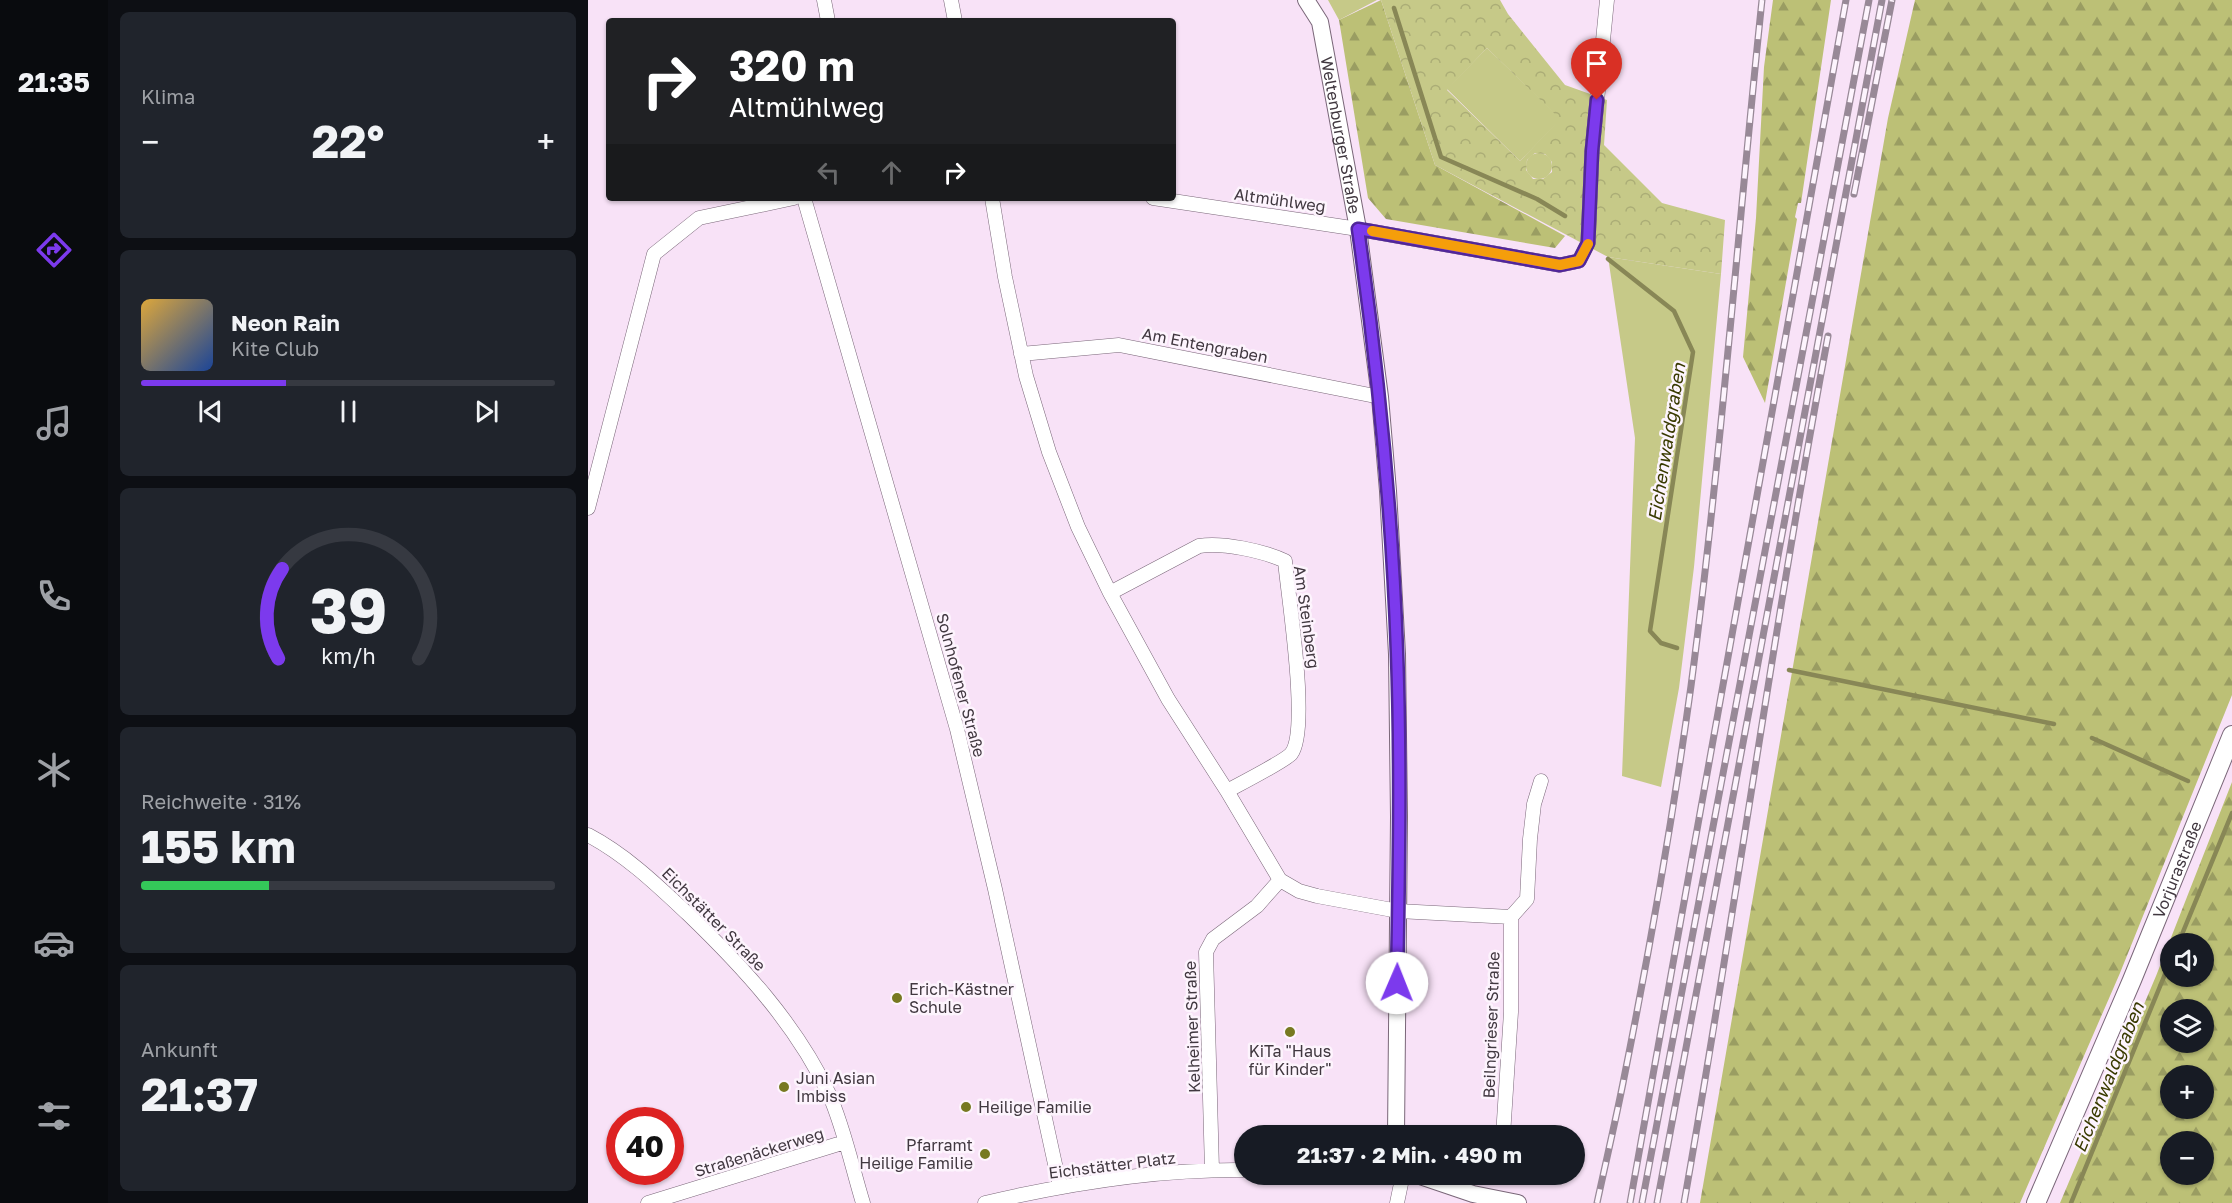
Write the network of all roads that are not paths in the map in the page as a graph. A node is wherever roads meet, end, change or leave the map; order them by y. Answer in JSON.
{"nodes":[{"id":1,"x":824,"y":0,"type":"edge"},
{"id":2,"x":951,"y":0,"type":"edge"},
{"id":3,"x":1306,"y":0,"type":"edge"},
{"id":4,"x":1607,"y":0,"type":"edge"},
{"id":5,"x":827,"y":18,"type":"edge"},
{"id":6,"x":954,"y":18,"type":"edge"},
{"id":7,"x":780,"y":201,"type":"edge"},
{"id":8,"x":805,"y":201,"type":"edge"},
{"id":9,"x":992,"y":201,"type":"edge"},
{"id":10,"x":1173,"y":201,"type":"edge"},
{"id":11,"x":1358,"y":229,"type":"junction"},
{"id":12,"x":1021,"y":354,"type":"junction"},
{"id":13,"x":1380,"y":397,"type":"junction"},
{"id":14,"x":588,"y":508,"type":"edge"},
{"id":15,"x":1110,"y":593,"type":"junction"},
{"id":16,"x":2232,"y":735,"type":"edge"},
{"id":17,"x":1541,"y":781,"type":"dead end"},
{"id":18,"x":1227,"y":791,"type":"junction"},
{"id":19,"x":588,"y":835,"type":"edge"},
{"id":20,"x":1280,"y":880,"type":"junction"},
{"id":21,"x":1398,"y":911,"type":"junction"},
{"id":22,"x":1511,"y":916,"type":"junction"},
{"id":23,"x":1396,"y":1125,"type":"edge"},
{"id":24,"x":1504,"y":1125,"type":"edge"},
{"id":25,"x":845,"y":1142,"type":"junction"},
{"id":26,"x":1212,"y":1170,"type":"junction"},
{"id":27,"x":1234,"y":1170,"type":"edge"},
{"id":28,"x":1400,"y":1185,"type":"edge"},
{"id":29,"x":1446,"y":1185,"type":"edge"},
{"id":30,"x":1060,"y":1187,"type":"junction"},
{"id":31,"x":648,"y":1203,"type":"edge"},
{"id":32,"x":863,"y":1203,"type":"edge"},
{"id":33,"x":985,"y":1203,"type":"edge"},
{"id":34,"x":1396,"y":1203,"type":"edge"},
{"id":35,"x":1518,"y":1203,"type":"edge"},
{"id":36,"x":2036,"y":1203,"type":"edge"}],
"edges":[{"from":1,"to":5,"type":"street"},
{"from":2,"to":6,"type":"street"},
{"from":3,"to":11,"type":"street","name":"Weltenburger Straße"},
{"from":4,"to":11,"type":"street","name":"Altmühlweg"},
{"from":7,"to":14,"type":"street"},
{"from":8,"to":30,"type":"street","name":"Solnhofener Straße"},
{"from":9,"to":12,"type":"street"},
{"from":10,"to":11,"type":"street","name":"Altmühlweg"},
{"from":11,"to":13,"type":"street","name":"Weltenburger Straße"},
{"from":12,"to":13,"type":"street","name":"Am Entengraben"},
{"from":12,"to":15,"type":"street"},
{"from":13,"to":21,"type":"street","name":"Weltenburger Straße"},
{"from":15,"to":18,"type":"street"},
{"from":15,"to":18,"type":"street","name":"Am Steinberg"},
{"from":16,"to":36,"type":"main road","name":"Vorjurastraße"},
{"from":17,"to":22,"type":"street"},
{"from":18,"to":20,"type":"street"},
{"from":19,"to":25,"type":"street","name":"Eichstätter Straße"},
{"from":20,"to":21,"type":"street"},
{"from":20,"to":26,"type":"street","name":"Kelheimer Straße"},
{"from":21,"to":22,"type":"street"},
{"from":21,"to":23,"type":"street","name":"Weltenburger Straße"},
{"from":22,"to":24,"type":"street","name":"Beilngrieser Straße"},
{"from":25,"to":31,"type":"street","name":"Straßenäckerweg"},
{"from":25,"to":32,"type":"street"},
{"from":26,"to":27,"type":"street","name":"Eichstätter Platz"},
{"from":26,"to":30,"type":"street","name":"Eichstätter Platz"},
{"from":28,"to":34,"type":"street"},
{"from":29,"to":35,"type":"street"},
{"from":30,"to":33,"type":"street","name":"Eichstätter Platz"}]}
